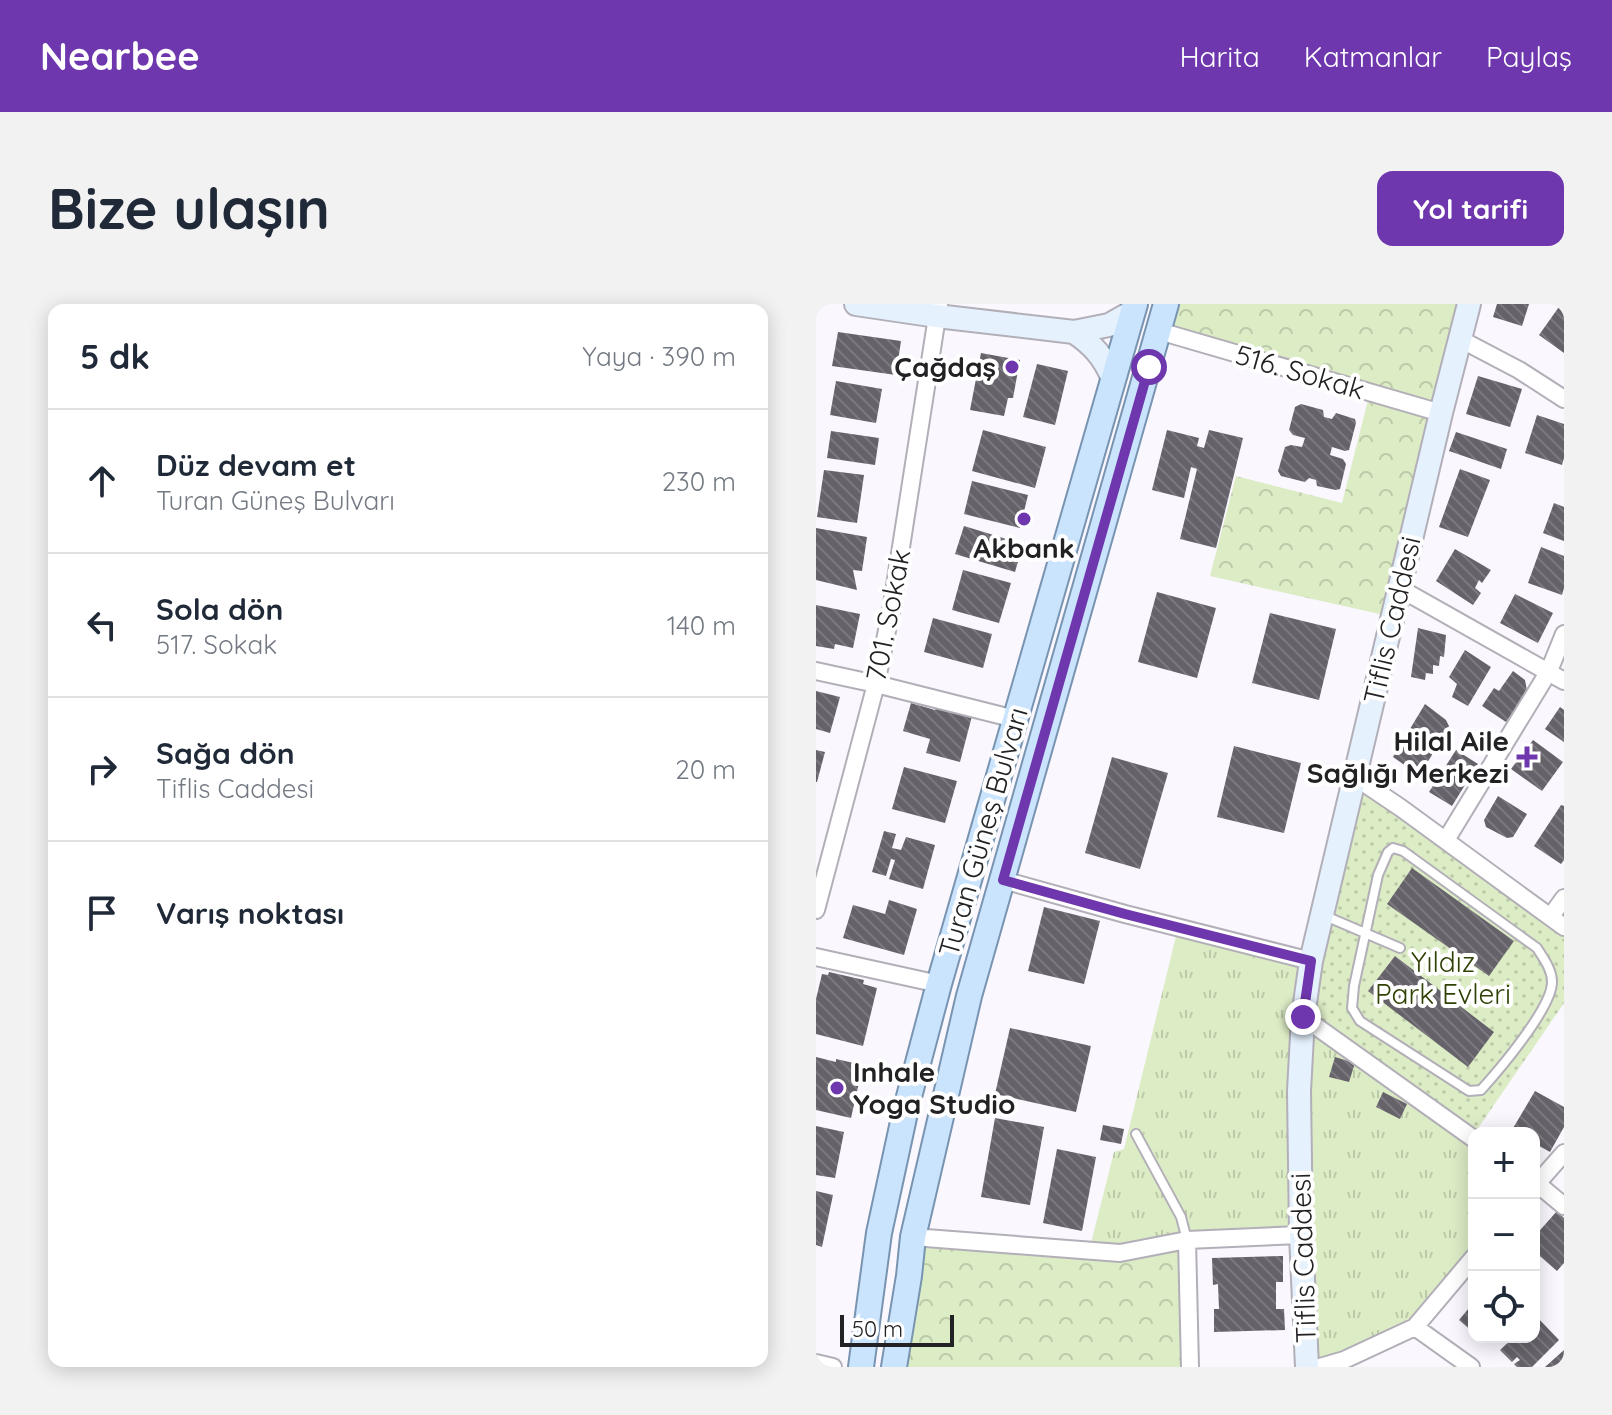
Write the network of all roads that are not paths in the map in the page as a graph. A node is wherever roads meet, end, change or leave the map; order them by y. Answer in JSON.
{"nodes":[{"id":1,"x":856,"y":304,"type":"edge"},
{"id":2,"x":1166,"y":304,"type":"edge"},
{"id":3,"x":1469,"y":304,"type":"edge"},
{"id":4,"x":1134,"y":308,"type":"edge"},
{"id":5,"x":928,"y":309,"type":"edge"},
{"id":6,"x":1159,"y":331,"type":"junction"},
{"id":7,"x":1074,"y":332,"type":"junction"},
{"id":8,"x":1460,"y":339,"type":"junction"},
{"id":9,"x":1113,"y":379,"type":"junction"},
{"id":10,"x":1564,"y":399,"type":"edge"},
{"id":11,"x":1441,"y":413,"type":"junction"},
{"id":12,"x":1399,"y":588,"type":"junction"},
{"id":13,"x":1564,"y":634,"type":"edge"},
{"id":14,"x":816,"y":671,"type":"edge"},
{"id":15,"x":1549,"y":671,"type":"junction"},
{"id":16,"x":1564,"y":681,"type":"edge"},
{"id":17,"x":876,"y":684,"type":"junction"},
{"id":18,"x":1015,"y":719,"type":"junction"},
{"id":19,"x":1355,"y":777,"type":"junction"},
{"id":20,"x":1446,"y":840,"type":"junction"},
{"id":21,"x":1003,"y":880,"type":"junction"},
{"id":22,"x":1564,"y":898,"type":"edge"},
{"id":23,"x":816,"y":910,"type":"edge"},
{"id":24,"x":1323,"y":915,"type":"junction"},
{"id":25,"x":1557,"y":922,"type":"edge"},
{"id":26,"x":1365,"y":932,"type":"junction"},
{"id":27,"x":1400,"y":948,"type":"dead end"},
{"id":28,"x":816,"y":957,"type":"edge"},
{"id":29,"x":1311,"y":961,"type":"junction"},
{"id":30,"x":939,"y":984,"type":"junction"},
{"id":31,"x":1303,"y":1017,"type":"junction"},
{"id":32,"x":1136,"y":1134,"type":"dead end"},
{"id":33,"x":1468,"y":1135,"type":"edge"},
{"id":34,"x":1564,"y":1153,"type":"edge"},
{"id":35,"x":1540,"y":1179,"type":"edge"},
{"id":36,"x":1540,"y":1188,"type":"edge"},
{"id":37,"x":1564,"y":1206,"type":"edge"},
{"id":38,"x":1301,"y":1235,"type":"junction"},
{"id":39,"x":913,"y":1237,"type":"junction"},
{"id":40,"x":1187,"y":1240,"type":"junction"},
{"id":41,"x":1468,"y":1264,"type":"edge"},
{"id":42,"x":1415,"y":1327,"type":"junction"},
{"id":43,"x":816,"y":1363,"type":"edge"},
{"id":44,"x":833,"y":1367,"type":"edge"},
{"id":45,"x":861,"y":1367,"type":"edge"},
{"id":46,"x":894,"y":1367,"type":"edge"},
{"id":47,"x":1190,"y":1367,"type":"edge"},
{"id":48,"x":1307,"y":1367,"type":"edge"},
{"id":49,"x":1320,"y":1367,"type":"edge"},
{"id":50,"x":1471,"y":1367,"type":"edge"}],
"edges":[{"from":1,"to":5,"type":"street"},
{"from":2,"to":6,"type":"main road","name":"Turan Güneş Bulvarı"},
{"from":3,"to":8,"type":"street","name":"Tiflis Caddesi"},
{"from":4,"to":7,"type":"street"},
{"from":4,"to":9,"type":"main road","name":"Turan Güneş Bulvarı"},
{"from":5,"to":7,"type":"street"},
{"from":5,"to":17,"type":"street","name":"701. Sokak"},
{"from":6,"to":11,"type":"street","name":"516. Sokak"},
{"from":6,"to":21,"type":"main road","name":"Turan Güneş Bulvarı"},
{"from":7,"to":9,"type":"street"},
{"from":8,"to":10,"type":"street"},
{"from":8,"to":11,"type":"street","name":"Tiflis Caddesi"},
{"from":9,"to":18,"type":"main road","name":"Turan Güneş Bulvarı"},
{"from":11,"to":12,"type":"street","name":"Tiflis Caddesi"},
{"from":12,"to":15,"type":"street"},
{"from":12,"to":19,"type":"street","name":"Tiflis Caddesi"},
{"from":13,"to":15,"type":"street"},
{"from":14,"to":17,"type":"street"},
{"from":15,"to":16,"type":"street"},
{"from":15,"to":20,"type":"street"},
{"from":17,"to":18,"type":"street"},
{"from":17,"to":23,"type":"street","name":"701. Sokak"},
{"from":18,"to":30,"type":"main road","name":"Turan Güneş Bulvarı"},
{"from":19,"to":20,"type":"street"},
{"from":19,"to":24,"type":"street","name":"Tiflis Caddesi"},
{"from":20,"to":25,"type":"street"},
{"from":21,"to":29,"type":"street"},
{"from":21,"to":39,"type":"main road","name":"Turan Güneş Bulvarı"},
{"from":22,"to":25,"type":"street"},
{"from":24,"to":26,"type":"lane"},
{"from":24,"to":29,"type":"street","name":"Tiflis Caddesi"},
{"from":26,"to":26,"type":"lane"},
{"from":26,"to":27,"type":"lane"},
{"from":28,"to":30,"type":"street"},
{"from":29,"to":31,"type":"street","name":"Tiflis Caddesi"},
{"from":30,"to":45,"type":"main road","name":"Turan Güneş Bulvarı"},
{"from":31,"to":33,"type":"street"},
{"from":31,"to":38,"type":"street","name":"Tiflis Caddesi"},
{"from":32,"to":40,"type":"lane"},
{"from":34,"to":35,"type":"street"},
{"from":36,"to":37,"type":"street"},
{"from":38,"to":40,"type":"street"},
{"from":38,"to":48,"type":"street","name":"Tiflis Caddesi"},
{"from":39,"to":40,"type":"street"},
{"from":39,"to":46,"type":"main road","name":"Turan Güneş Bulvarı"},
{"from":40,"to":47,"type":"street"},
{"from":41,"to":42,"type":"street"},
{"from":42,"to":49,"type":"street"},
{"from":42,"to":50,"type":"street"},
{"from":43,"to":44,"type":"street"}]}
